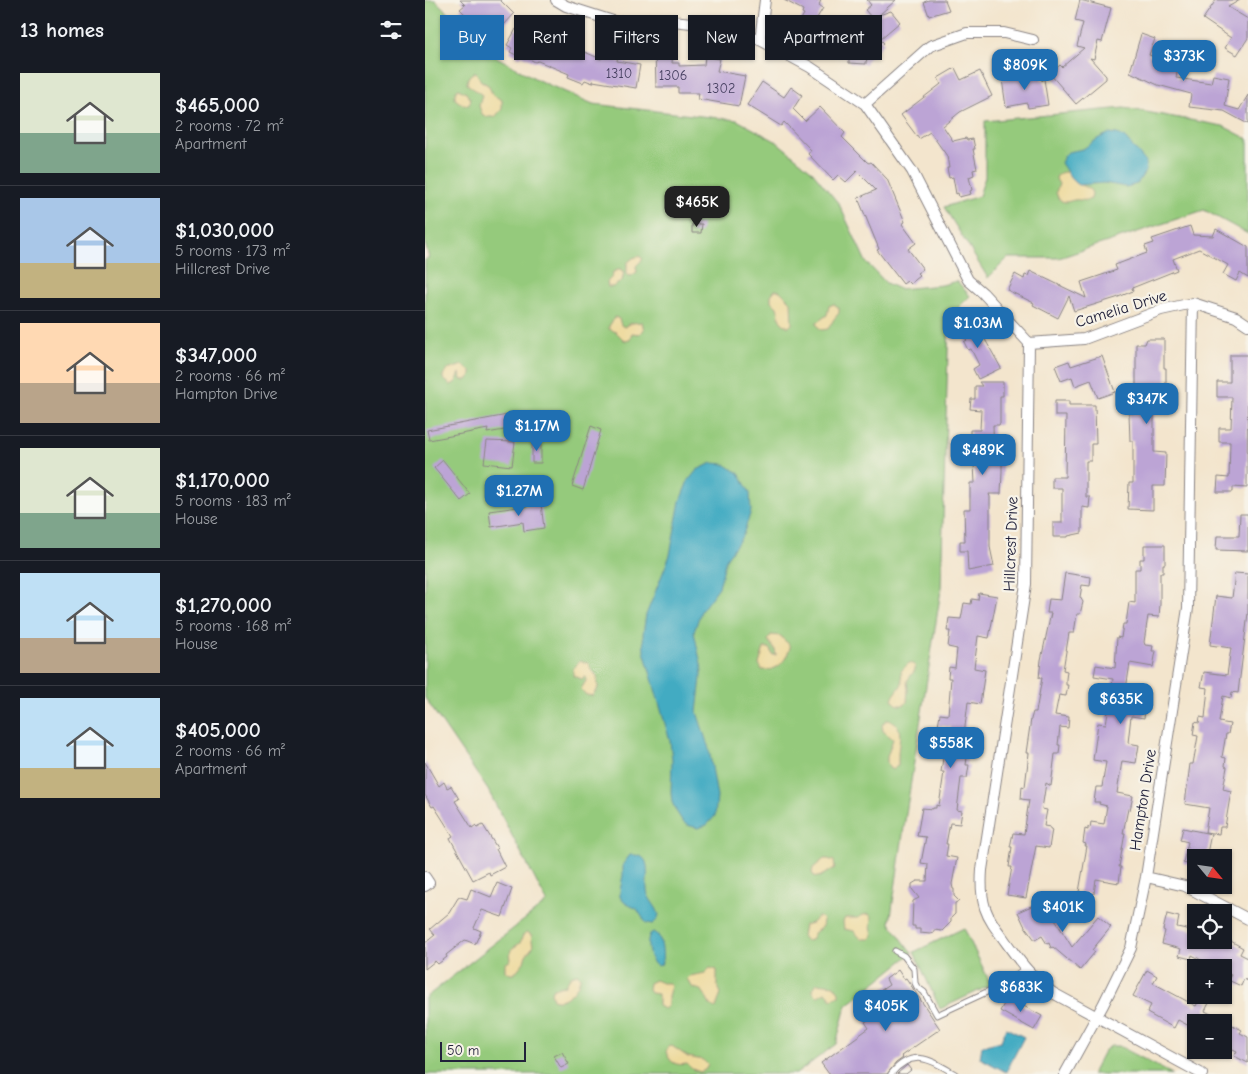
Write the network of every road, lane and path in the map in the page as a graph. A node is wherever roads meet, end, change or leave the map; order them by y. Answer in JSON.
{"nodes":[{"id":1,"x":556,"y":0,"type":"edge"},
{"id":2,"x":765,"y":0,"type":"edge"},
{"id":3,"x":760,"y":40,"type":"junction"},
{"id":4,"x":1033,"y":40,"type":"dead end"},
{"id":5,"x":865,"y":104,"type":"junction"},
{"id":6,"x":1193,"y":303,"type":"junction"},
{"id":7,"x":1248,"y":325,"type":"edge"},
{"id":8,"x":1029,"y":343,"type":"junction"},
{"id":9,"x":425,"y":877,"type":"edge"},
{"id":10,"x":1146,"y":877,"type":"junction"},
{"id":11,"x":425,"y":886,"type":"edge"},
{"id":12,"x":1248,"y":919,"type":"edge"},
{"id":13,"x":895,"y":951,"type":"dead end"},
{"id":14,"x":1025,"y":968,"type":"junction"},
{"id":15,"x":1097,"y":1016,"type":"junction"},
{"id":16,"x":891,"y":1074,"type":"edge"},
{"id":17,"x":953,"y":1074,"type":"edge"},
{"id":18,"x":1065,"y":1074,"type":"edge"},
{"id":19,"x":1202,"y":1074,"type":"edge"}],
"edges":[{"from":1,"to":3,"type":"street"},
{"from":2,"to":3,"type":"street"},
{"from":3,"to":5,"type":"street"},
{"from":4,"to":5,"type":"street"},
{"from":5,"to":8,"type":"street"},
{"from":6,"to":7,"type":"street","name":"Camelia Drive"},
{"from":6,"to":8,"type":"street","name":"Camelia Drive"},
{"from":6,"to":10,"type":"street","name":"Hampton Drive"},
{"from":8,"to":14,"type":"street","name":"Hillcrest Drive"},
{"from":9,"to":11,"type":"street"},
{"from":10,"to":12,"type":"street"},
{"from":10,"to":15,"type":"street","name":"Hampton Drive"},
{"from":13,"to":14,"type":"lane"},
{"from":14,"to":15,"type":"street","name":"Hillcrest Drive"},
{"from":15,"to":18,"type":"street","name":"Hampton Drive"},
{"from":15,"to":19,"type":"street","name":"Hillcrest Drive"},
{"from":16,"to":17,"type":"lane"}]}
